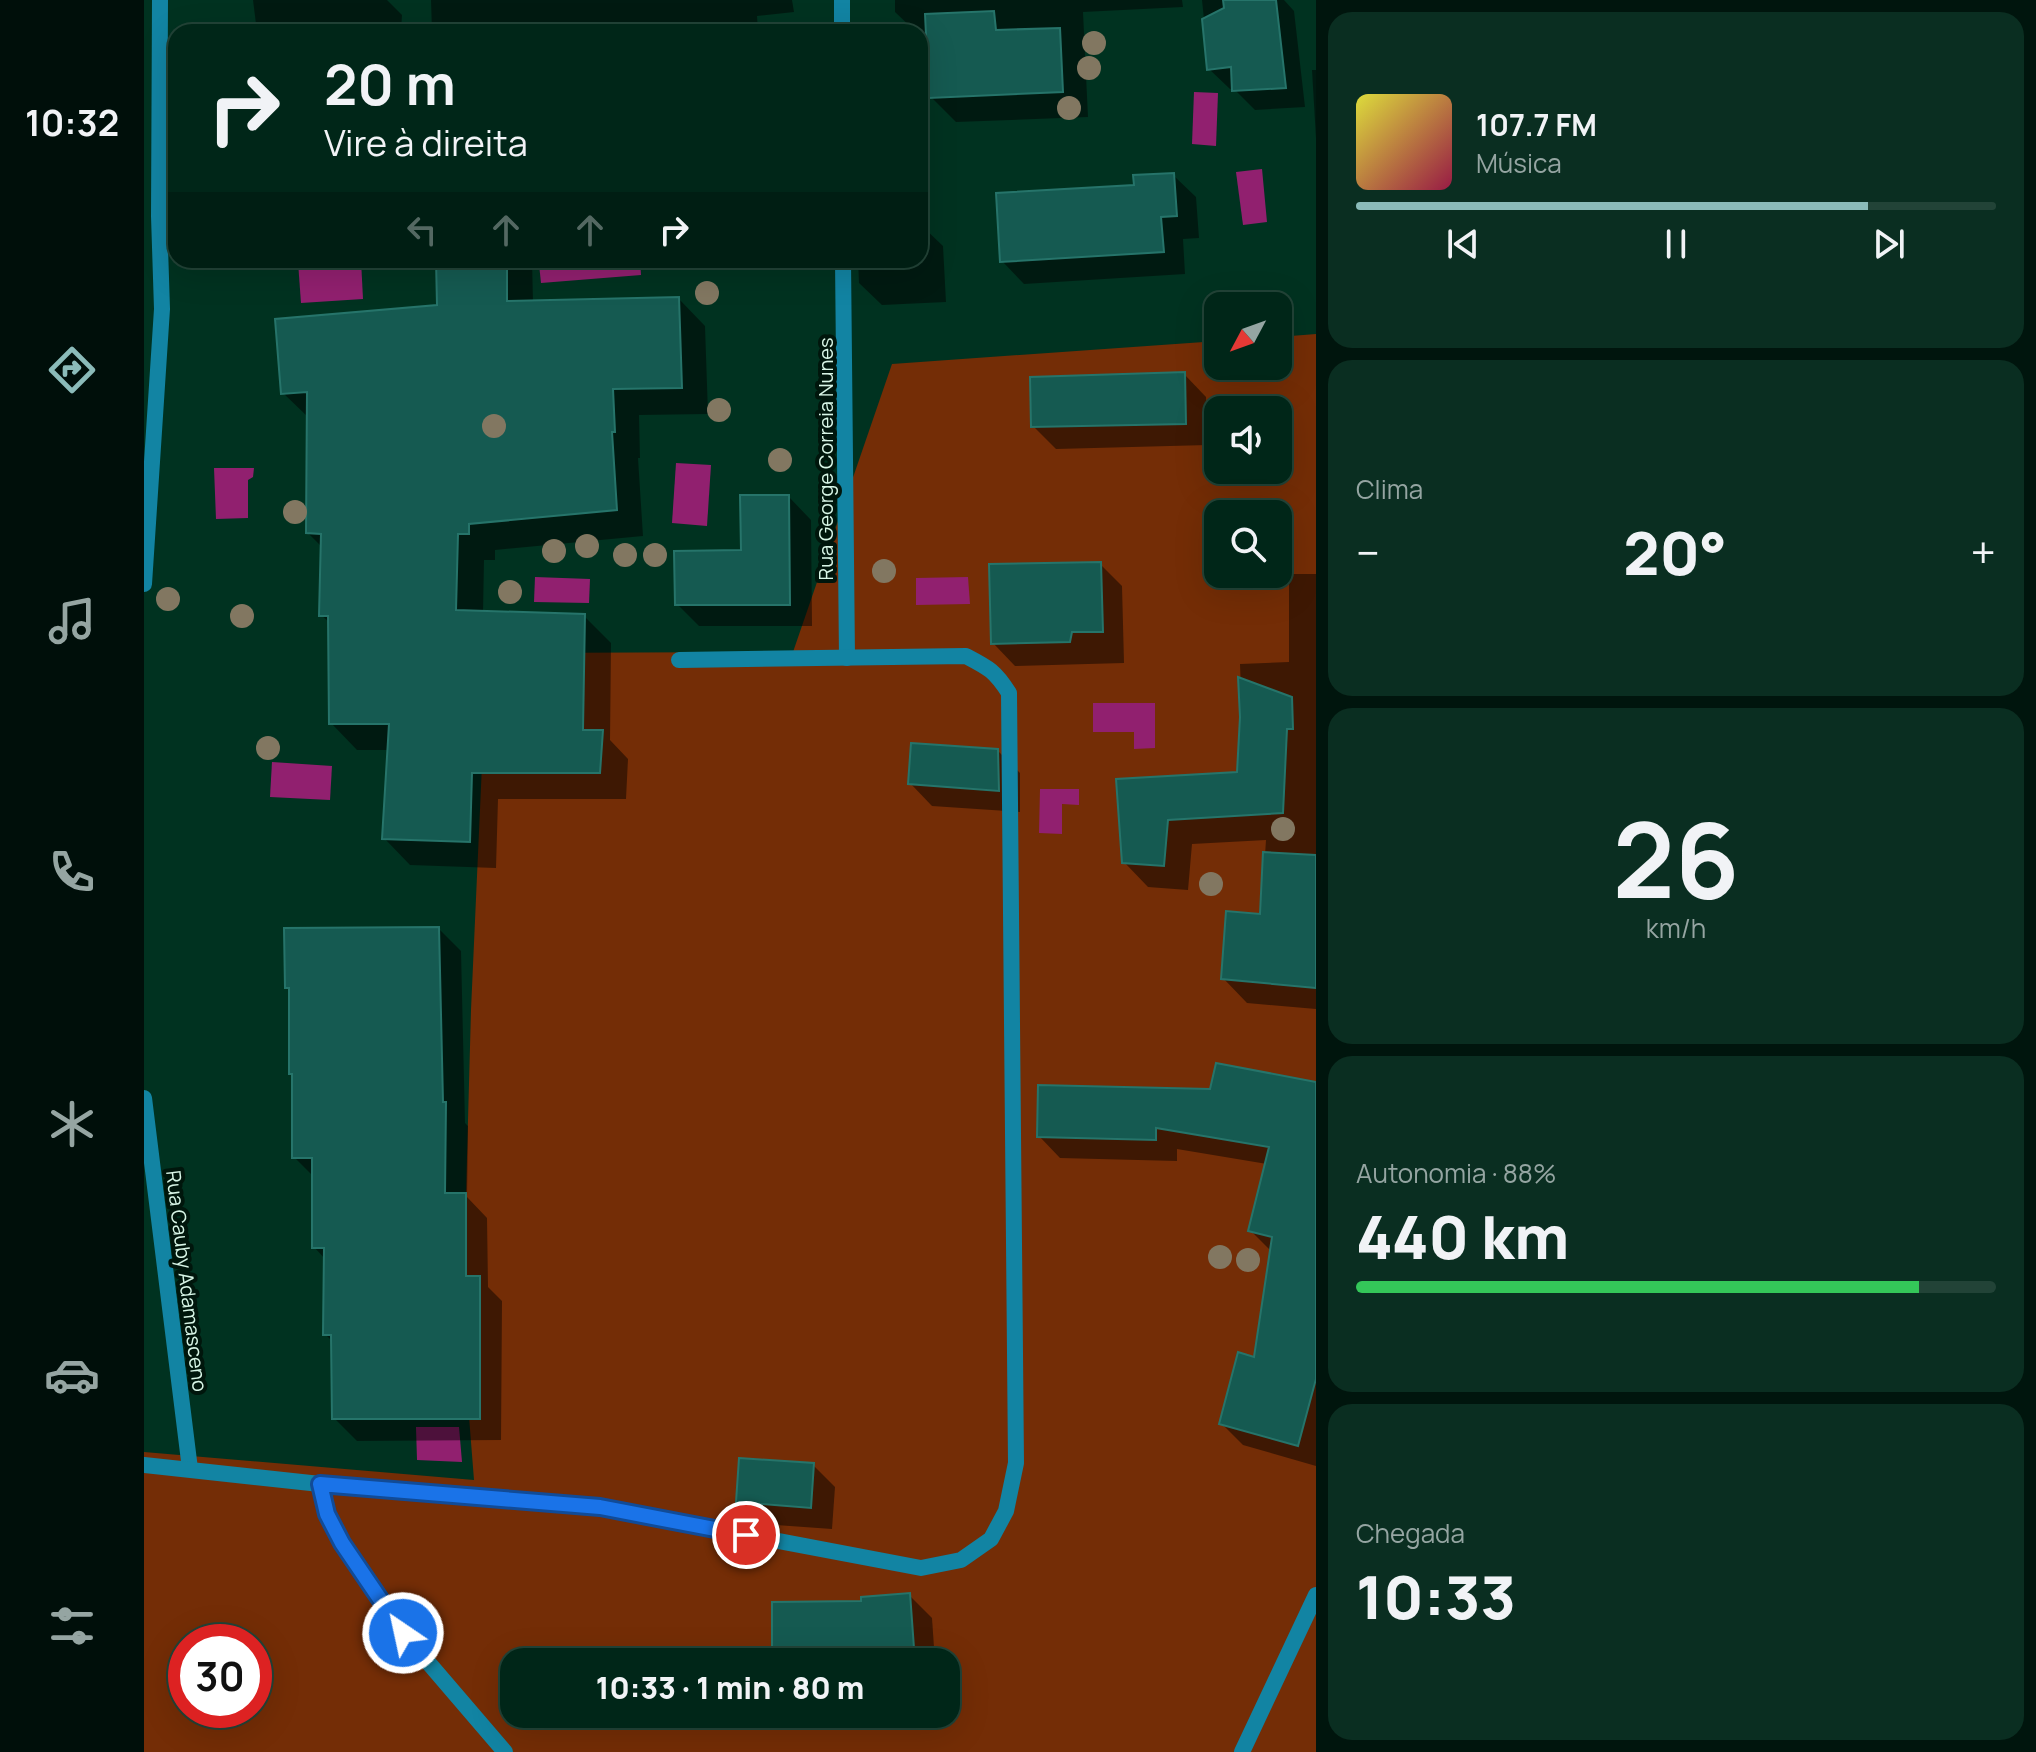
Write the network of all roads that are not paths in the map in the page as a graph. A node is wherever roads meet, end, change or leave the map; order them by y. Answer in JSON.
{"nodes":[{"id":1,"x":160,"y":0,"type":"edge"},
{"id":2,"x":842,"y":0,"type":"edge"},
{"id":3,"x":842,"y":24,"type":"edge"},
{"id":4,"x":843,"y":268,"type":"edge"},
{"id":5,"x":144,"y":584,"type":"edge"},
{"id":6,"x":847,"y":658,"type":"junction"},
{"id":7,"x":679,"y":660,"type":"dead end"},
{"id":8,"x":144,"y":1098,"type":"edge"},
{"id":9,"x":144,"y":1465,"type":"edge"},
{"id":10,"x":190,"y":1469,"type":"junction"},
{"id":11,"x":320,"y":1484,"type":"junction"},
{"id":12,"x":1316,"y":1595,"type":"edge"},
{"id":13,"x":505,"y":1752,"type":"edge"},
{"id":14,"x":1242,"y":1752,"type":"edge"}],
"edges":[{"from":1,"to":5,"type":"street"},
{"from":2,"to":3,"type":"street"},
{"from":4,"to":6,"type":"street","name":"Rua George Correia Nunes"},
{"from":6,"to":7,"type":"street"},
{"from":6,"to":11,"type":"street"},
{"from":8,"to":10,"type":"street","name":"Rua Cauby Adamasceno"},
{"from":9,"to":10,"type":"street"},
{"from":10,"to":11,"type":"street"},
{"from":11,"to":13,"type":"street"},
{"from":12,"to":14,"type":"street"}]}
